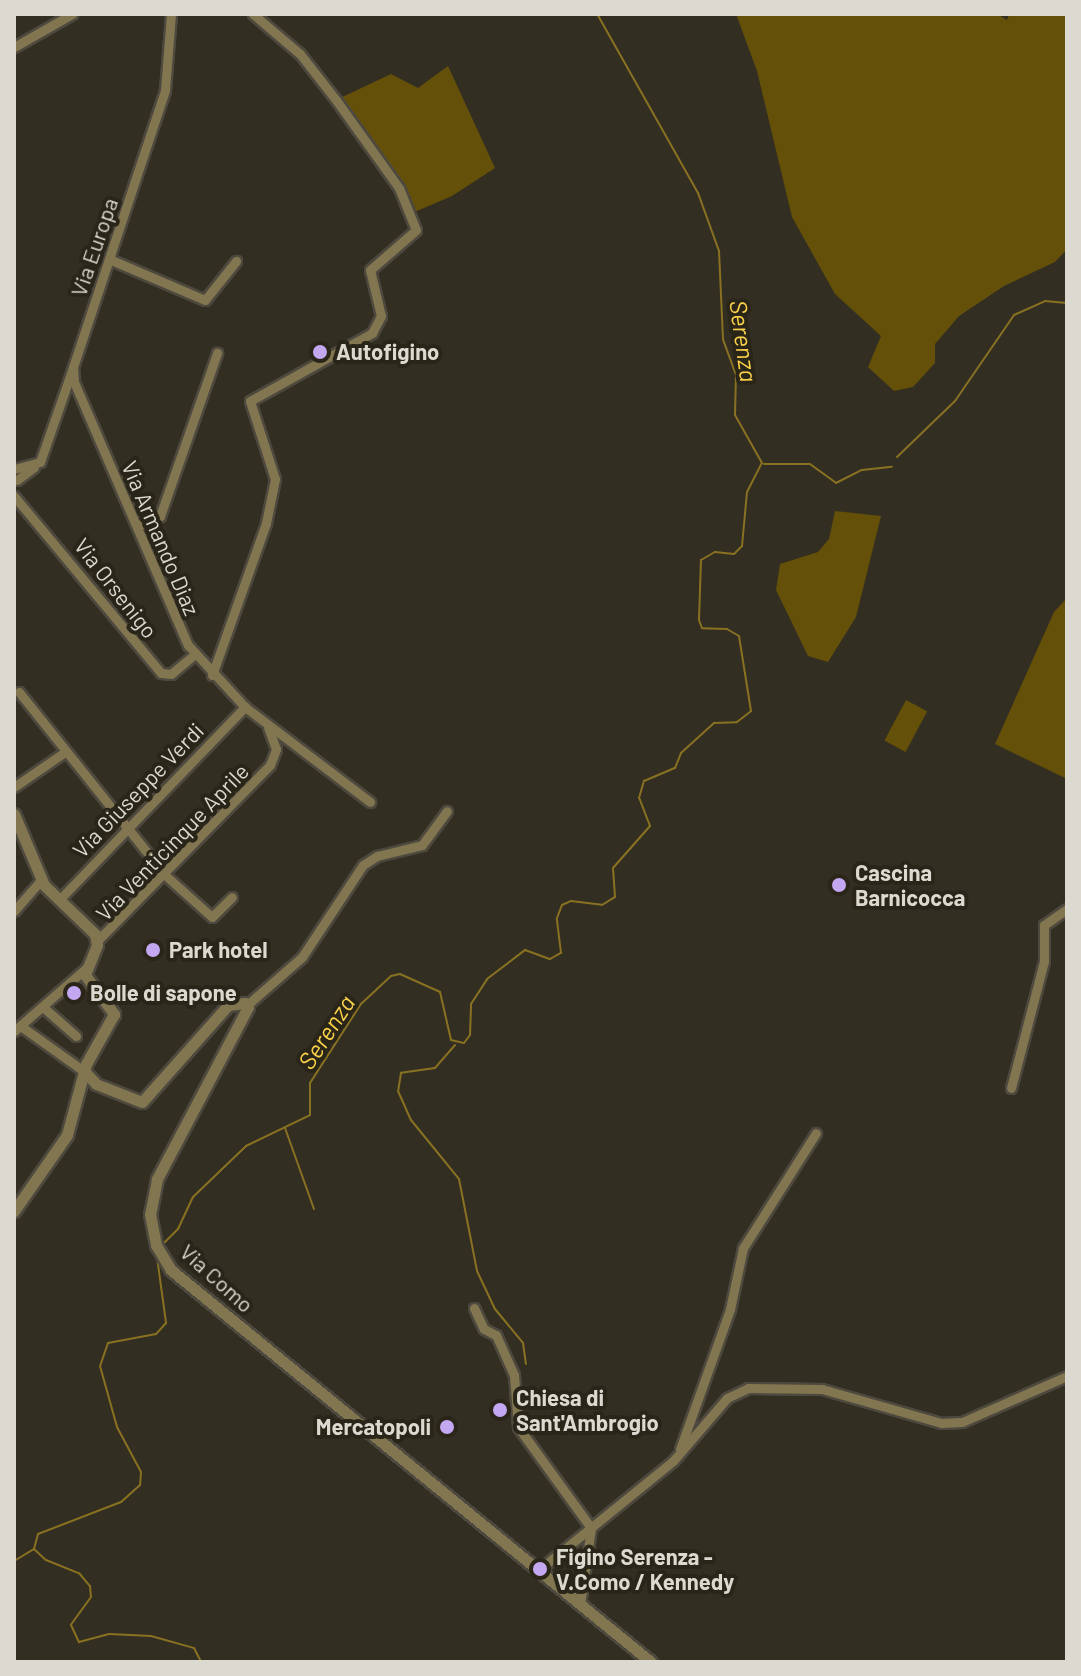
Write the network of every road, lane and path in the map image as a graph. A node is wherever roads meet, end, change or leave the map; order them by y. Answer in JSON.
{"nodes":[{"id":1,"x":72,"y":14,"type":"edge"},
{"id":2,"x":171,"y":14,"type":"edge"},
{"id":3,"x":253,"y":14,"type":"edge"},
{"id":4,"x":14,"y":47,"type":"edge"},
{"id":5,"x":109,"y":259,"type":"junction"},
{"id":6,"x":236,"y":261,"type":"dead end"},
{"id":7,"x":217,"y":353,"type":"dead end"},
{"id":8,"x":73,"y":367,"type":"junction"},
{"id":9,"x":62,"y":398,"type":"junction"},
{"id":10,"x":83,"y":404,"type":"junction"},
{"id":11,"x":15,"y":482,"type":"edge"},
{"id":12,"x":137,"y":526,"type":"junction"},
{"id":13,"x":195,"y":654,"type":"junction"},
{"id":14,"x":212,"y":675,"type":"junction"},
{"id":15,"x":19,"y":692,"type":"dead end"},
{"id":16,"x":245,"y":707,"type":"junction"},
{"id":17,"x":264,"y":721,"type":"junction"},
{"id":18,"x":289,"y":742,"type":"junction"},
{"id":19,"x":65,"y":752,"type":"junction"},
{"id":20,"x":270,"y":765,"type":"junction"},
{"id":21,"x":14,"y":787,"type":"edge"},
{"id":22,"x":370,"y":802,"type":"dead end"},
{"id":23,"x":447,"y":811,"type":"dead end"},
{"id":24,"x":14,"y":814,"type":"edge"},
{"id":25,"x":126,"y":828,"type":"junction"},
{"id":26,"x":165,"y":875,"type":"junction"},
{"id":27,"x":42,"y":879,"type":"junction"},
{"id":28,"x":232,"y":897,"type":"dead end"},
{"id":29,"x":60,"y":899,"type":"junction"},
{"id":30,"x":1067,"y":909,"type":"edge"},
{"id":31,"x":14,"y":911,"type":"edge"},
{"id":32,"x":97,"y":941,"type":"junction"},
{"id":33,"x":84,"y":970,"type":"junction"},
{"id":34,"x":247,"y":1005,"type":"junction"},
{"id":35,"x":43,"y":1007,"type":"junction"},
{"id":36,"x":18,"y":1029,"type":"edge"},
{"id":37,"x":76,"y":1036,"type":"dead end"},
{"id":38,"x":85,"y":1072,"type":"junction"},
{"id":39,"x":1011,"y":1088,"type":"dead end"},
{"id":40,"x":816,"y":1133,"type":"dead end"},
{"id":41,"x":14,"y":1211,"type":"edge"},
{"id":42,"x":474,"y":1308,"type":"dead end"},
{"id":43,"x":1067,"y":1376,"type":"edge"},
{"id":44,"x":679,"y":1453,"type":"junction"},
{"id":45,"x":591,"y":1528,"type":"junction"},
{"id":46,"x":540,"y":1569,"type":"junction"},
{"id":47,"x":583,"y":1582,"type":"junction"},
{"id":48,"x":566,"y":1592,"type":"junction"},
{"id":49,"x":580,"y":1605,"type":"junction"},
{"id":50,"x":651,"y":1662,"type":"edge"}],
"edges":[{"from":1,"to":4,"type":"street"},
{"from":2,"to":5,"type":"street","name":"Via Europa"},
{"from":3,"to":14,"type":"street"},
{"from":5,"to":6,"type":"street"},
{"from":5,"to":8,"type":"street","name":"Via Europa"},
{"from":7,"to":12,"type":"street"},
{"from":8,"to":9,"type":"street","name":"Via Europa"},
{"from":8,"to":10,"type":"street","name":"Via Armando Diaz"},
{"from":9,"to":10,"type":"street"},
{"from":9,"to":11,"type":"street","name":"Via Europa"},
{"from":10,"to":12,"type":"street","name":"Via Armando Diaz"},
{"from":11,"to":13,"type":"street","name":"Via Orsenigo"},
{"from":12,"to":13,"type":"street","name":"Via Armando Diaz"},
{"from":13,"to":14,"type":"street","name":"Via Armando Diaz"},
{"from":14,"to":16,"type":"street","name":"Via Armando Diaz"},
{"from":15,"to":19,"type":"street"},
{"from":16,"to":17,"type":"street","name":"Via Armando Diaz"},
{"from":16,"to":25,"type":"street","name":"Via Giuseppe Verdi"},
{"from":17,"to":18,"type":"street","name":"Via Armando Diaz"},
{"from":17,"to":20,"type":"street","name":"Via Venticinque Aprile"},
{"from":18,"to":20,"type":"street"},
{"from":18,"to":22,"type":"street","name":"Via Armando Diaz"},
{"from":19,"to":21,"type":"street"},
{"from":19,"to":25,"type":"street"},
{"from":20,"to":26,"type":"street","name":"Via Venticinque Aprile"},
{"from":23,"to":34,"type":"street"},
{"from":24,"to":27,"type":"street"},
{"from":25,"to":26,"type":"street"},
{"from":25,"to":29,"type":"street","name":"Via Giuseppe Verdi"},
{"from":26,"to":28,"type":"street"},
{"from":26,"to":32,"type":"street","name":"Via Venticinque Aprile"},
{"from":27,"to":29,"type":"street"},
{"from":27,"to":31,"type":"street"},
{"from":29,"to":32,"type":"street"},
{"from":30,"to":39,"type":"street"},
{"from":32,"to":33,"type":"street"},
{"from":33,"to":35,"type":"street"},
{"from":33,"to":38,"type":"street"},
{"from":34,"to":38,"type":"street"},
{"from":34,"to":46,"type":"street","name":"Via Como"},
{"from":35,"to":36,"type":"street"},
{"from":35,"to":37,"type":"street"},
{"from":36,"to":38,"type":"street"},
{"from":38,"to":41,"type":"street"},
{"from":40,"to":44,"type":"street"},
{"from":42,"to":45,"type":"street"},
{"from":43,"to":44,"type":"street"},
{"from":44,"to":45,"type":"street"},
{"from":45,"to":46,"type":"street"},
{"from":45,"to":47,"type":"street"},
{"from":46,"to":48,"type":"street","name":"Via Como"},
{"from":47,"to":48,"type":"street"},
{"from":47,"to":49,"type":"street"},
{"from":48,"to":49,"type":"street","name":"Via Como"},
{"from":49,"to":50,"type":"street","name":"Via Como"}]}
